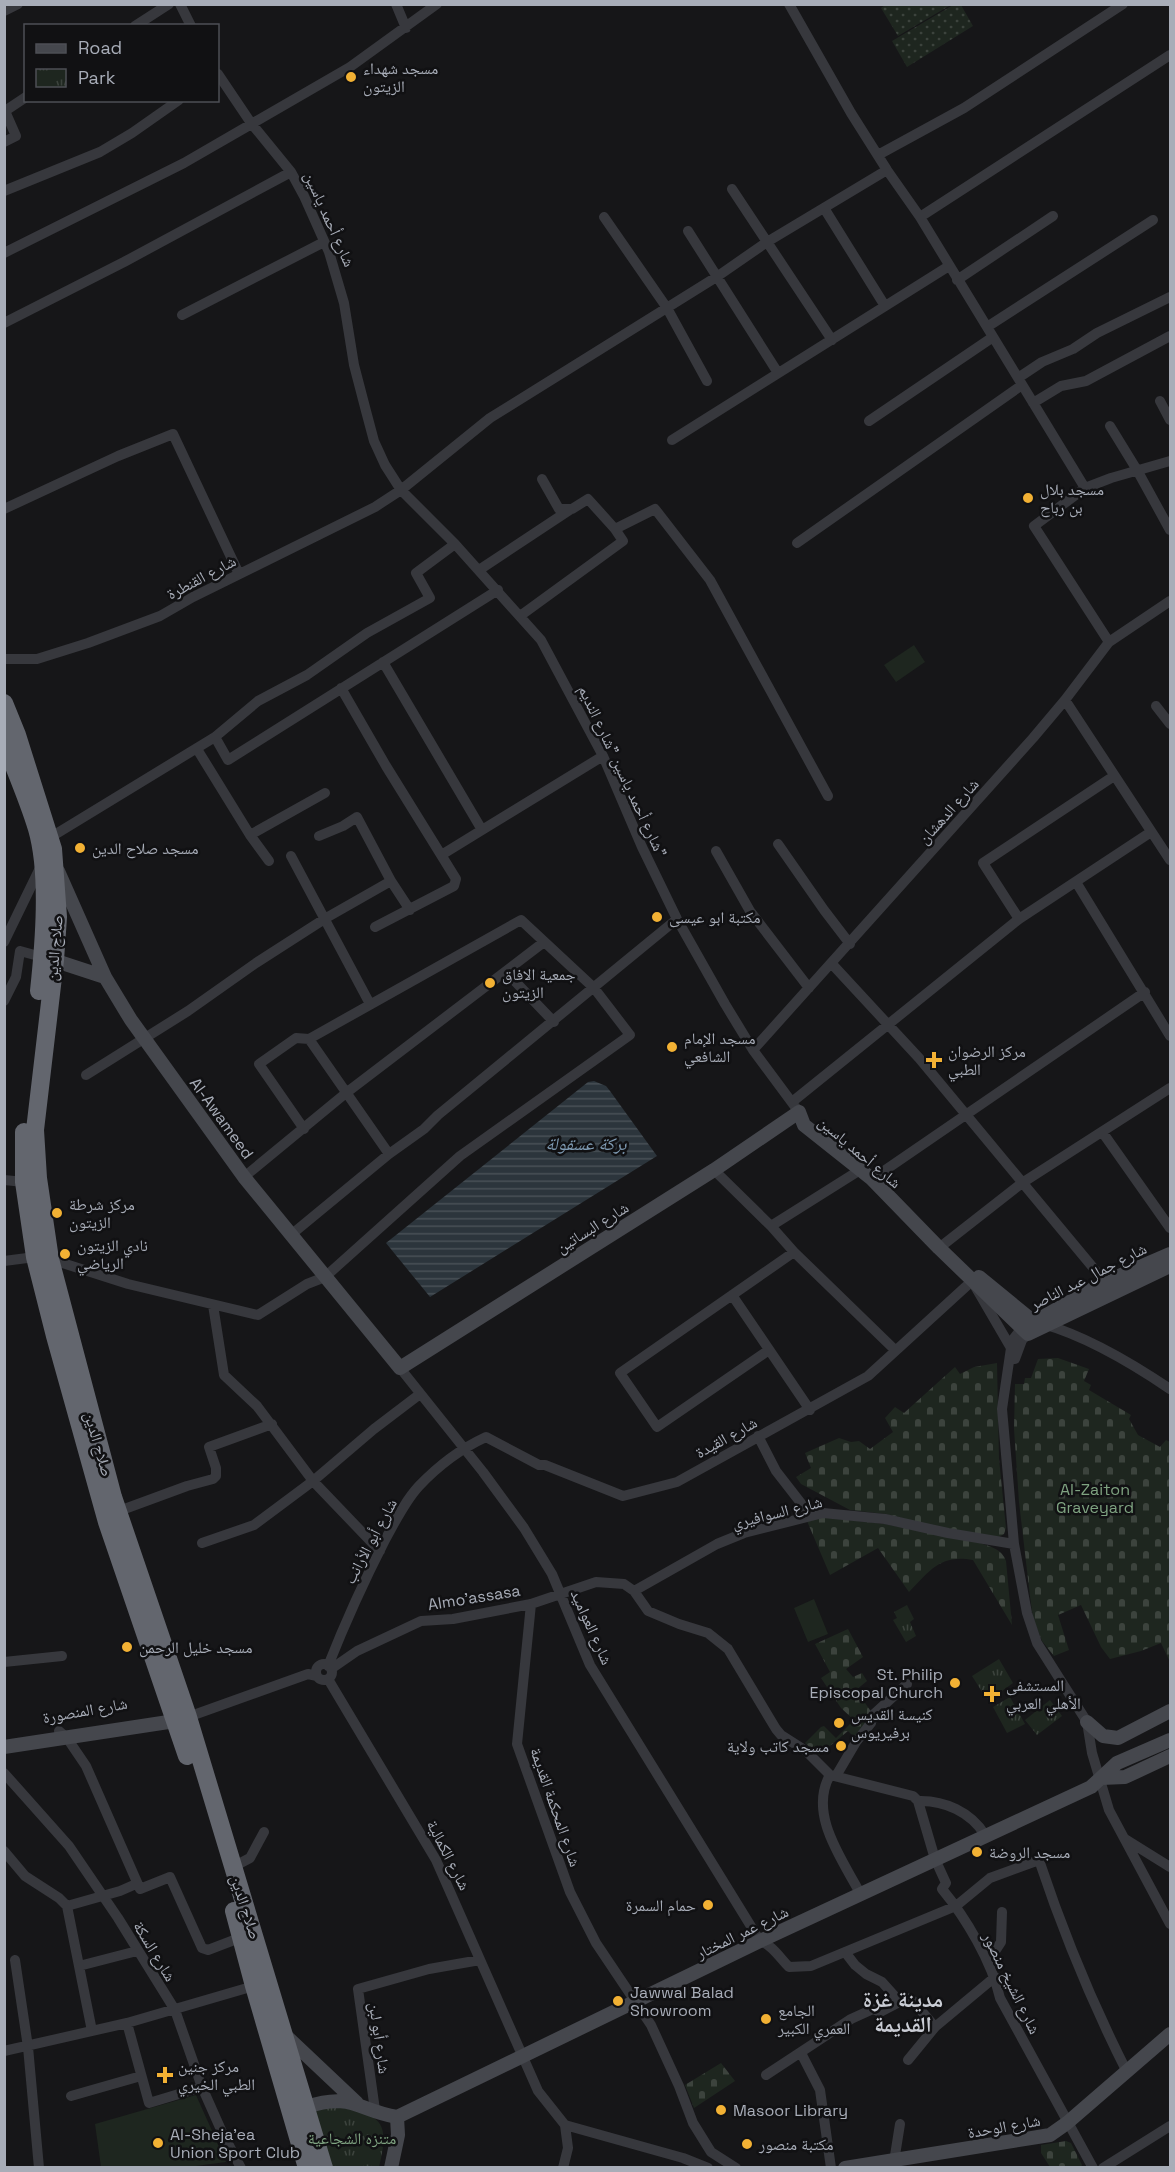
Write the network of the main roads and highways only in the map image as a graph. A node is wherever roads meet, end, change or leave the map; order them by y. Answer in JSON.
{"nodes":[{"id":1,"x":4,"y":703,"type":"edge"},
{"id":2,"x":4,"y":741,"type":"edge"},
{"id":3,"x":48,"y":865,"type":"junction"},
{"id":4,"x":49,"y":958,"type":"junction"},
{"id":5,"x":105,"y":977,"type":"junction"},
{"id":6,"x":796,"y":1107,"type":"junction"},
{"id":7,"x":874,"y":1178,"type":"junction"},
{"id":8,"x":941,"y":1246,"type":"junction"},
{"id":9,"x":1170,"y":1254,"type":"edge"},
{"id":10,"x":42,"y":1258,"type":"junction"},
{"id":11,"x":1170,"y":1266,"type":"edge"},
{"id":12,"x":1032,"y":1328,"type":"junction"},
{"id":13,"x":400,"y":1368,"type":"joint"},
{"id":14,"x":1170,"y":1711,"type":"edge"},
{"id":15,"x":178,"y":1717,"type":"junction"},
{"id":16,"x":1087,"y":1722,"type":"road end"},
{"id":17,"x":63,"y":1735,"type":"junction"},
{"id":18,"x":4,"y":1739,"type":"edge"},
{"id":19,"x":1170,"y":1740,"type":"edge"},
{"id":20,"x":4,"y":1747,"type":"edge"},
{"id":21,"x":1170,"y":1756,"type":"edge"},
{"id":22,"x":1101,"y":1778,"type":"junction"},
{"id":23,"x":1170,"y":2034,"type":"edge"},
{"id":24,"x":286,"y":2036,"type":"junction"},
{"id":25,"x":357,"y":2103,"type":"junction"},
{"id":26,"x":306,"y":2107,"type":"junction"},
{"id":27,"x":397,"y":2117,"type":"junction"},
{"id":28,"x":893,"y":2164,"type":"edge"},
{"id":29,"x":307,"y":2168,"type":"edge"},
{"id":30,"x":324,"y":2168,"type":"edge"},
{"id":31,"x":392,"y":2168,"type":"edge"},
{"id":32,"x":845,"y":2168,"type":"edge"}],
"edges":[{"from":1,"to":3,"type":"highway","name":"صلاح الدين"},
{"from":2,"to":3,"type":"highway","name":"صلاح الدين"},
{"from":3,"to":4,"type":"highway","name":"صلاح الدين"},
{"from":3,"to":5,"type":"main road","name":"Al-Awameed"},
{"from":4,"to":5,"type":"main road"},
{"from":4,"to":10,"type":"highway","name":"صلاح الدين"},
{"from":4,"to":10,"type":"highway","name":"صلاح الدين"},
{"from":5,"to":13,"type":"main road","name":"Al-Awameed"},
{"from":6,"to":7,"type":"main road","name":"شارع أحمد ياسين"},
{"from":6,"to":7,"type":"main road","name":"شارع أحمد ياسين"},
{"from":6,"to":13,"type":"main road","name":"شارع البساتين"},
{"from":7,"to":8,"type":"main road","name":"شارع أحمد ياسين"},
{"from":8,"to":12,"type":"main road","name":"شارع أحمد ياسين"},
{"from":8,"to":12,"type":"main road","name":"شارع أحمد ياسين"},
{"from":9,"to":12,"type":"main road","name":"شارع جمال عبد الناصر"},
{"from":10,"to":15,"type":"highway","name":"صلاح الدين"},
{"from":10,"to":15,"type":"highway","name":"صلاح الدين"},
{"from":11,"to":12,"type":"main road","name":"شارع جمال عبد الناصر"},
{"from":14,"to":16,"type":"main road"},
{"from":15,"to":17,"type":"main road","name":"شارع المنصورة"},
{"from":15,"to":24,"type":"highway","name":"صلاح الدين"},
{"from":15,"to":29,"type":"highway","name":"صلاح الدين"},
{"from":17,"to":18,"type":"main road","name":"شارع المنصورة"},
{"from":17,"to":20,"type":"main road"},
{"from":19,"to":22,"type":"main road","name":"شارع عمر المختار"},
{"from":21,"to":22,"type":"main road","name":"شارع عمر المختار"},
{"from":22,"to":27,"type":"main road","name":"شارع عمر المختار"},
{"from":23,"to":28,"type":"main road","name":"شارع الوحدة"},
{"from":24,"to":25,"type":"main road"},
{"from":24,"to":26,"type":"highway","name":"صلاح الدين"},
{"from":25,"to":26,"type":"main road"},
{"from":25,"to":27,"type":"main road"},
{"from":26,"to":30,"type":"highway","name":"صلاح الدين"},
{"from":27,"to":31,"type":"main road"},
{"from":28,"to":32,"type":"main road","name":"شارع الوحدة"}]}
